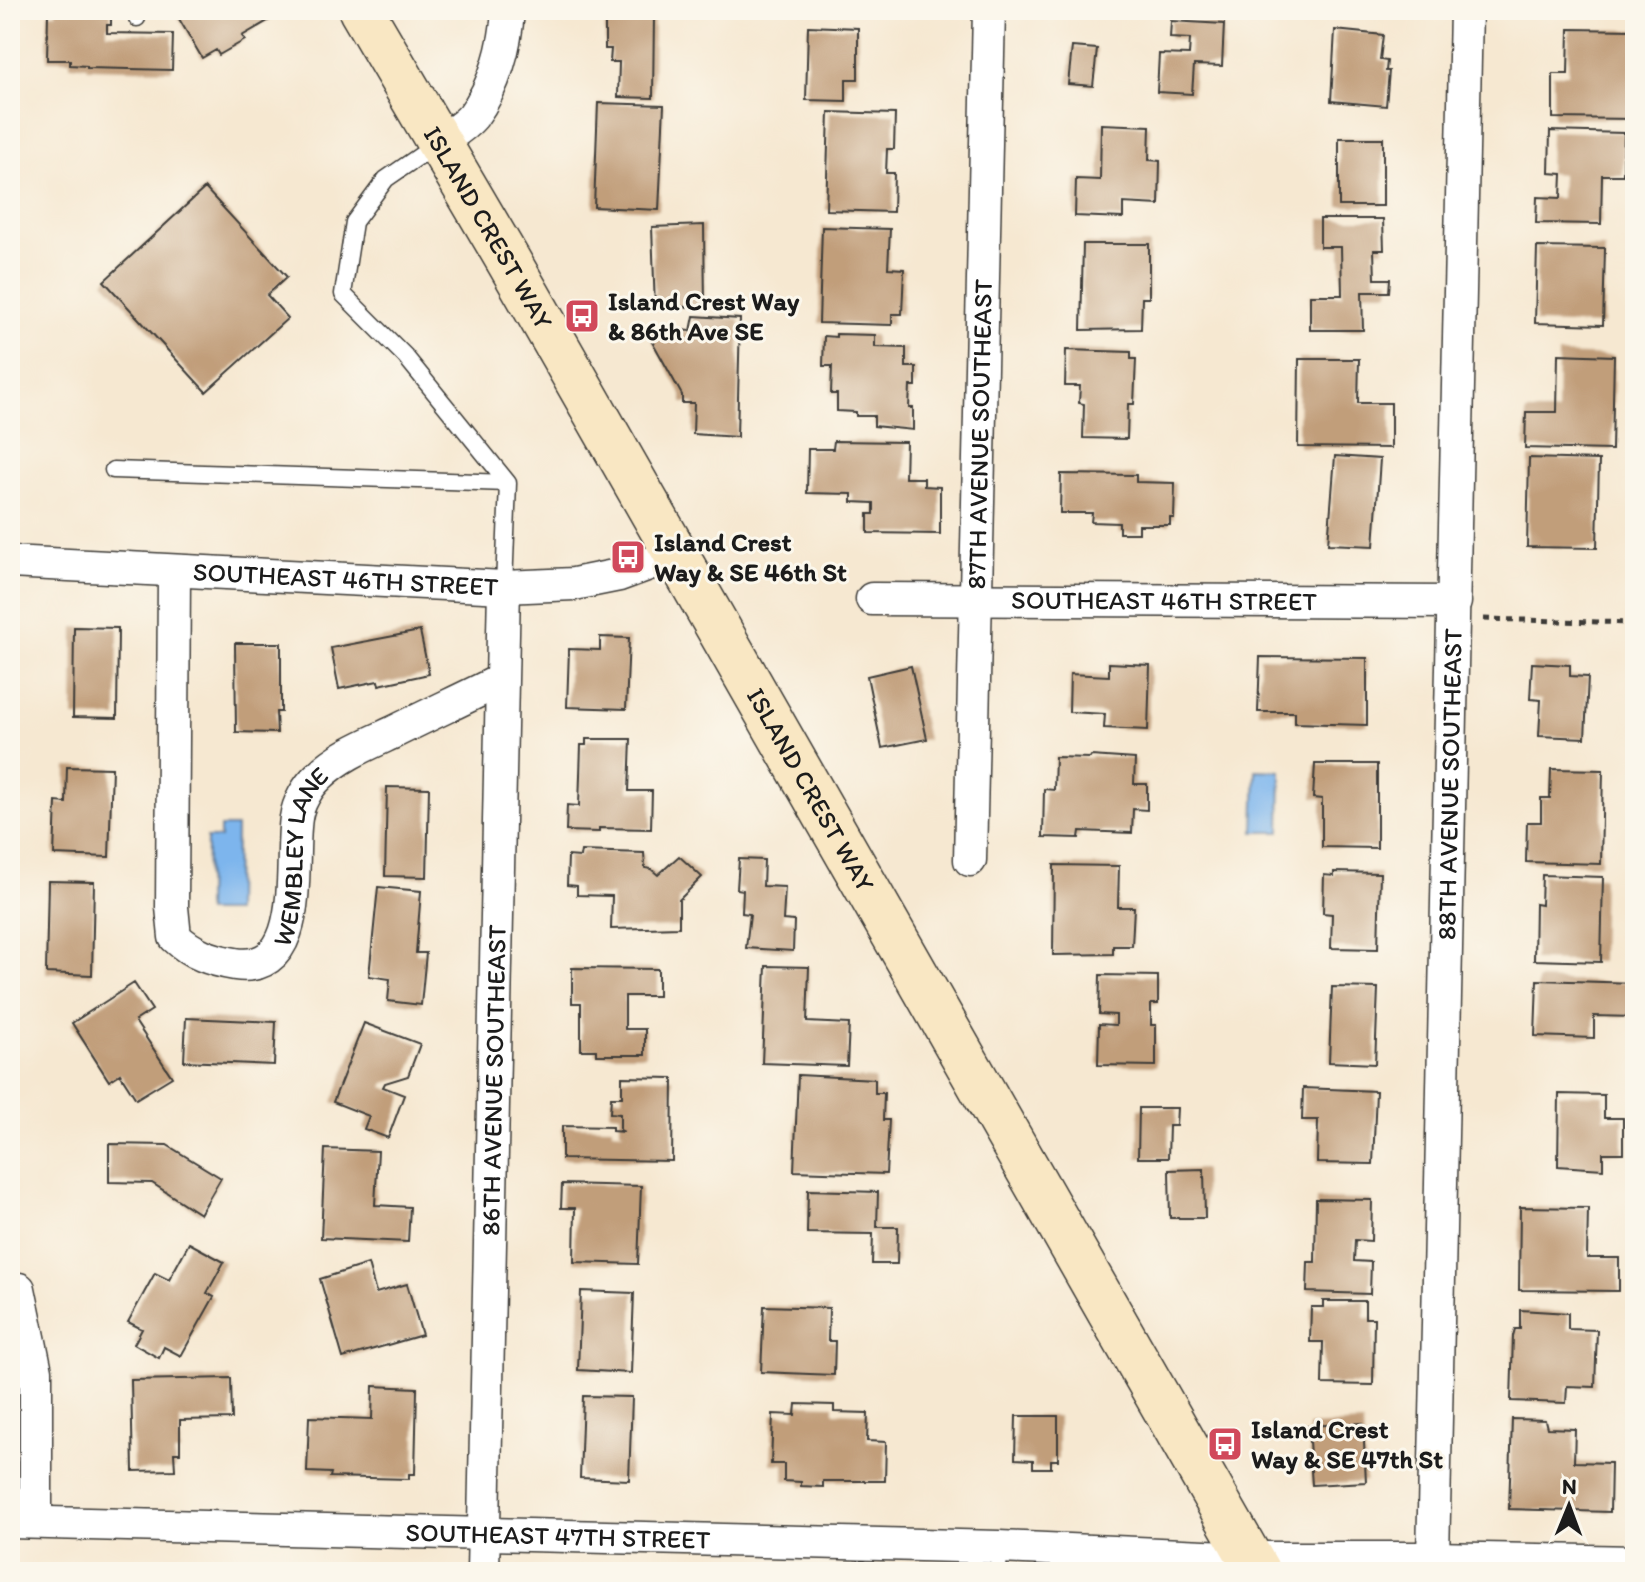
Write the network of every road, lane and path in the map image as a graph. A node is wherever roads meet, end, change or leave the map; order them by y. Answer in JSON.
{"nodes":[{"id":1,"x":361,"y":10,"type":"edge"},
{"id":2,"x":508,"y":10,"type":"edge"},
{"id":3,"x":989,"y":10,"type":"edge"},
{"id":4,"x":1466,"y":10,"type":"edge"},
{"id":5,"x":438,"y":143,"type":"junction"},
{"id":6,"x":113,"y":470,"type":"dead end"},
{"id":7,"x":508,"y":483,"type":"junction"},
{"id":8,"x":676,"y":554,"type":"junction"},
{"id":9,"x":10,"y":562,"type":"edge"},
{"id":10,"x":174,"y":572,"type":"junction"},
{"id":11,"x":504,"y":587,"type":"junction"},
{"id":12,"x":977,"y":598,"type":"junction"},
{"id":13,"x":872,"y":599,"type":"dead end"},
{"id":14,"x":1455,"y":610,"type":"junction"},
{"id":15,"x":1635,"y":623,"type":"edge"},
{"id":16,"x":501,"y":680,"type":"junction"},
{"id":17,"x":970,"y":860,"type":"dead end"},
{"id":18,"x":10,"y":1289,"type":"edge"},
{"id":19,"x":23,"y":1522,"type":"edge"},
{"id":20,"x":484,"y":1533,"type":"junction"},
{"id":21,"x":1433,"y":1558,"type":"junction"},
{"id":22,"x":998,"y":1559,"type":"edge"},
{"id":23,"x":1635,"y":1562,"type":"edge"},
{"id":24,"x":1254,"y":1565,"type":"edge"},
{"id":25,"x":483,"y":1572,"type":"edge"}],
"edges":[{"from":1,"to":5,"type":"main road","name":"ISLAND CREST WAY"},
{"from":2,"to":5,"type":"street"},
{"from":3,"to":12,"type":"street","name":"87TH AVENUE SOUTHEAST"},
{"from":4,"to":14,"type":"street","name":"88TH AVENUE SOUTHEAST"},
{"from":5,"to":7,"type":"lane"},
{"from":5,"to":8,"type":"main road","name":"ISLAND CREST WAY"},
{"from":6,"to":7,"type":"lane"},
{"from":7,"to":11,"type":"lane"},
{"from":8,"to":11,"type":"street","name":"SOUTHEAST 46TH STREET"},
{"from":8,"to":24,"type":"main road","name":"ISLAND CREST WAY"},
{"from":9,"to":10,"type":"street","name":"SOUTHEAST 46TH STREET"},
{"from":10,"to":11,"type":"street","name":"SOUTHEAST 46TH STREET"},
{"from":10,"to":16,"type":"street","name":"WEMBLEY LANE"},
{"from":11,"to":16,"type":"street","name":"86TH AVENUE SOUTHEAST"},
{"from":12,"to":13,"type":"street","name":"SOUTHEAST 46TH STREET"},
{"from":12,"to":14,"type":"street","name":"SOUTHEAST 46TH STREET"},
{"from":12,"to":17,"type":"street","name":"87TH AVENUE SOUTHEAST"},
{"from":14,"to":15,"type":"path"},
{"from":14,"to":21,"type":"street","name":"88TH AVENUE SOUTHEAST"},
{"from":16,"to":20,"type":"street","name":"86TH AVENUE SOUTHEAST"},
{"from":18,"to":19,"type":"street"},
{"from":19,"to":20,"type":"street","name":"SOUTHEAST 47TH STREET"},
{"from":20,"to":22,"type":"street","name":"SOUTHEAST 47TH STREET"},
{"from":20,"to":25,"type":"street","name":"86TH AVENUE SOUTHEAST"},
{"from":21,"to":23,"type":"street","name":"SOUTHEAST 47TH STREET"},
{"from":21,"to":24,"type":"street","name":"SOUTHEAST 47TH STREET"},
{"from":22,"to":24,"type":"street","name":"SOUTHEAST 47TH STREET"}]}
